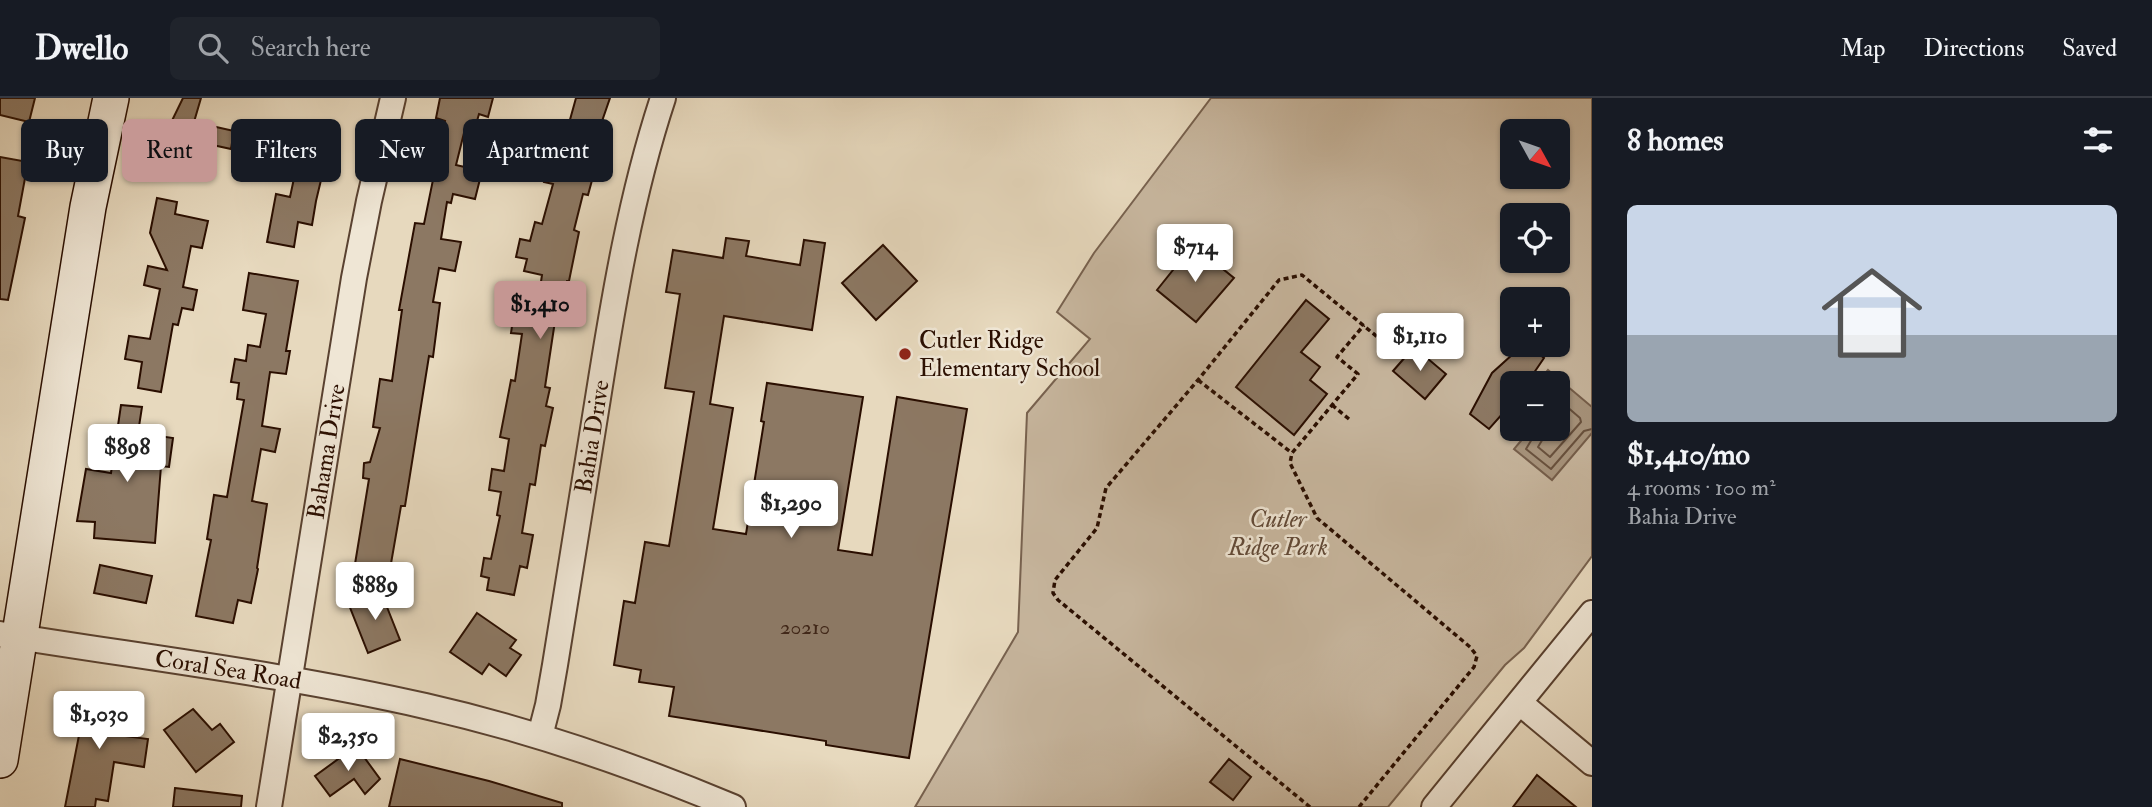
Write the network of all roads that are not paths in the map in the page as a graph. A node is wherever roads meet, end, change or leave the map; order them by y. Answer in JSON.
{"nodes":[{"id":1,"x":111,"y":98,"type":"edge"},
{"id":2,"x":393,"y":98,"type":"edge"},
{"id":3,"x":663,"y":98,"type":"edge"},
{"id":4,"x":1592,"y":613,"type":"edge"},
{"id":5,"x":10,"y":636,"type":"edge"},
{"id":6,"x":291,"y":680,"type":"junction"},
{"id":7,"x":1520,"y":703,"type":"junction"},
{"id":8,"x":540,"y":736,"type":"junction"},
{"id":9,"x":0,"y":760,"type":"edge"},
{"id":10,"x":1592,"y":763,"type":"edge"},
{"id":11,"x":269,"y":807,"type":"edge"},
{"id":12,"x":733,"y":807,"type":"edge"},
{"id":13,"x":1434,"y":807,"type":"edge"}],
"edges":[{"from":1,"to":5,"type":"street"},
{"from":2,"to":6,"type":"street","name":"Bahama Drive"},
{"from":3,"to":8,"type":"street","name":"Bahia Drive"},
{"from":4,"to":7,"type":"street"},
{"from":5,"to":6,"type":"street","name":"Coral Sea Road"},
{"from":5,"to":9,"type":"street"},
{"from":6,"to":8,"type":"street","name":"Coral Sea Road"},
{"from":6,"to":11,"type":"street","name":"Bahama Drive"},
{"from":7,"to":10,"type":"street"},
{"from":7,"to":13,"type":"street"},
{"from":8,"to":12,"type":"street","name":"Coral Sea Road"}]}
